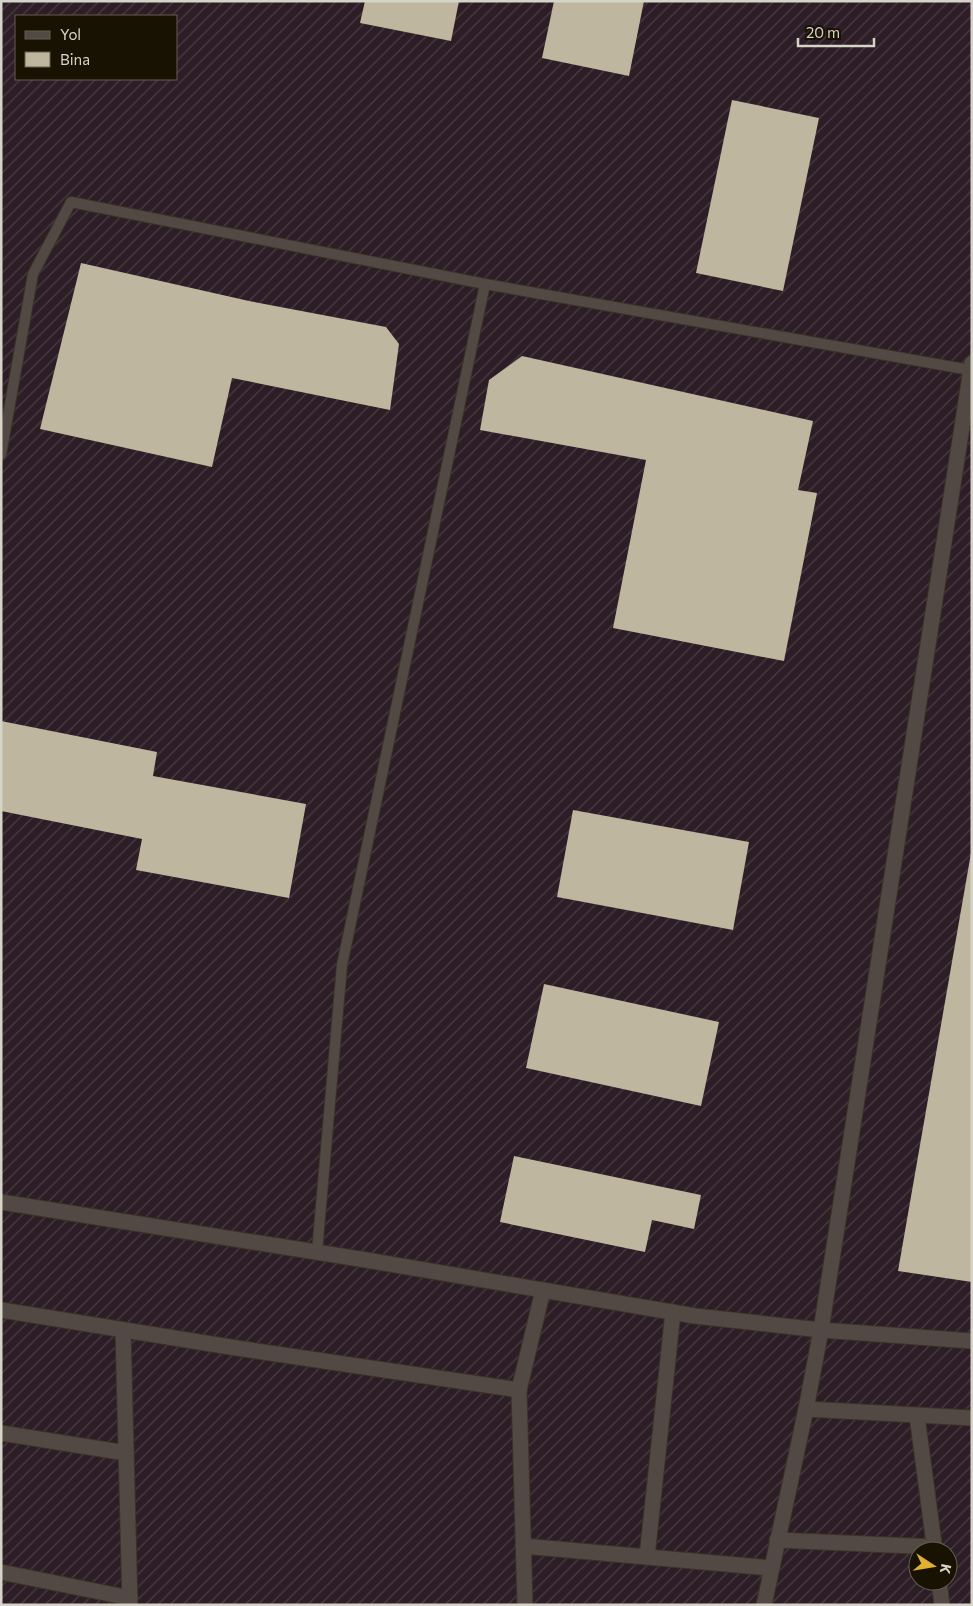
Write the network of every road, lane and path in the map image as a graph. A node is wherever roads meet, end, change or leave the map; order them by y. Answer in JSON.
{"nodes":[{"id":1,"x":486,"y":284,"type":"junction"},
{"id":2,"x":971,"y":368,"type":"edge"},
{"id":3,"x":1,"y":455,"type":"edge"},
{"id":4,"x":1,"y":1202,"type":"edge"},
{"id":5,"x":317,"y":1252,"type":"junction"},
{"id":6,"x":542,"y":1290,"type":"junction"},
{"id":7,"x":1,"y":1310,"type":"edge"},
{"id":8,"x":673,"y":1312,"type":"junction"},
{"id":9,"x":123,"y":1330,"type":"junction"},
{"id":10,"x":821,"y":1330,"type":"junction"},
{"id":11,"x":972,"y":1341,"type":"edge"},
{"id":12,"x":519,"y":1390,"type":"junction"},
{"id":13,"x":806,"y":1409,"type":"junction"},
{"id":14,"x":918,"y":1416,"type":"junction"},
{"id":15,"x":972,"y":1418,"type":"edge"},
{"id":16,"x":1,"y":1433,"type":"edge"},
{"id":17,"x":126,"y":1453,"type":"junction"},
{"id":18,"x":777,"y":1540,"type":"junction"},
{"id":19,"x":934,"y":1541,"type":"edge"},
{"id":20,"x":524,"y":1546,"type":"junction"},
{"id":21,"x":908,"y":1547,"type":"edge"},
{"id":22,"x":647,"y":1557,"type":"junction"},
{"id":23,"x":771,"y":1568,"type":"junction"},
{"id":24,"x":1,"y":1572,"type":"edge"},
{"id":25,"x":940,"y":1591,"type":"edge"},
{"id":26,"x":130,"y":1601,"type":"edge"},
{"id":27,"x":525,"y":1605,"type":"edge"},
{"id":28,"x":764,"y":1605,"type":"edge"},
{"id":29,"x":942,"y":1605,"type":"edge"}],
"edges":[{"from":1,"to":2,"type":"lane"},
{"from":1,"to":3,"type":"lane"},
{"from":1,"to":5,"type":"lane"},
{"from":2,"to":10,"type":"street"},
{"from":4,"to":5,"type":"street"},
{"from":5,"to":6,"type":"street"},
{"from":6,"to":8,"type":"street"},
{"from":6,"to":12,"type":"street"},
{"from":7,"to":9,"type":"street"},
{"from":8,"to":10,"type":"street"},
{"from":8,"to":22,"type":"street"},
{"from":9,"to":12,"type":"street"},
{"from":9,"to":17,"type":"street"},
{"from":10,"to":11,"type":"street"},
{"from":10,"to":13,"type":"street"},
{"from":12,"to":20,"type":"street"},
{"from":13,"to":14,"type":"street"},
{"from":13,"to":18,"type":"street"},
{"from":14,"to":15,"type":"street"},
{"from":14,"to":19,"type":"street"},
{"from":16,"to":17,"type":"street"},
{"from":17,"to":26,"type":"street"},
{"from":18,"to":21,"type":"street"},
{"from":18,"to":23,"type":"street"},
{"from":20,"to":22,"type":"street"},
{"from":20,"to":27,"type":"street"},
{"from":22,"to":23,"type":"street"},
{"from":23,"to":28,"type":"street"},
{"from":24,"to":26,"type":"street"},
{"from":25,"to":29,"type":"street"}]}
